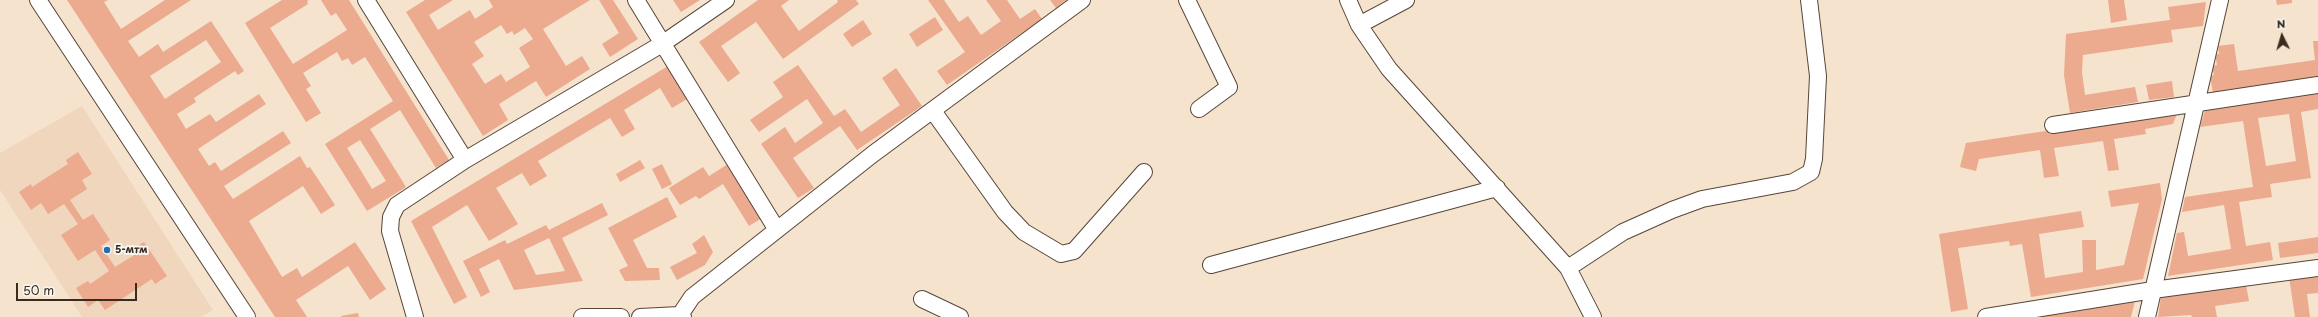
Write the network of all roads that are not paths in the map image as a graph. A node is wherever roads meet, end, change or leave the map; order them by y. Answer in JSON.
{"nodes":[{"id":1,"x":38,"y":0,"type":"edge"},
{"id":2,"x":366,"y":0,"type":"edge"},
{"id":3,"x":636,"y":0,"type":"edge"},
{"id":4,"x":726,"y":0,"type":"edge"},
{"id":5,"x":1082,"y":0,"type":"edge"},
{"id":6,"x":1187,"y":0,"type":"edge"},
{"id":7,"x":1348,"y":0,"type":"edge"},
{"id":8,"x":1406,"y":0,"type":"edge"},
{"id":9,"x":1808,"y":0,"type":"edge"},
{"id":10,"x":2220,"y":0,"type":"edge"},
{"id":11,"x":1359,"y":26,"type":"junction"},
{"id":12,"x":662,"y":44,"type":"junction"},
{"id":13,"x":2318,"y":85,"type":"edge"},
{"id":14,"x":2196,"y":104,"type":"junction"},
{"id":15,"x":1199,"y":109,"type":"dead end"},
{"id":16,"x":933,"y":111,"type":"junction"},
{"id":17,"x":2053,"y":125,"type":"dead end"},
{"id":18,"x":465,"y":160,"type":"junction"},
{"id":19,"x":1144,"y":172,"type":"dead end"},
{"id":20,"x":1497,"y":188,"type":"junction"},
{"id":21,"x":776,"y":230,"type":"junction"},
{"id":22,"x":1210,"y":265,"type":"dead end"},
{"id":23,"x":1568,"y":268,"type":"junction"},
{"id":24,"x":2318,"y":268,"type":"edge"},
{"id":25,"x":2153,"y":290,"type":"junction"},
{"id":26,"x":922,"y":299,"type":"dead end"},
{"id":27,"x":682,"y":316,"type":"edge"},
{"id":28,"x":247,"y":317,"type":"edge"},
{"id":29,"x":415,"y":317,"type":"edge"},
{"id":30,"x":582,"y":317,"type":"edge"},
{"id":31,"x":621,"y":317,"type":"edge"},
{"id":32,"x":640,"y":317,"type":"edge"},
{"id":33,"x":960,"y":317,"type":"edge"},
{"id":34,"x":1592,"y":317,"type":"edge"},
{"id":35,"x":1986,"y":317,"type":"edge"},
{"id":36,"x":2147,"y":317,"type":"edge"}],
"edges":[{"from":1,"to":28,"type":"street"},
{"from":2,"to":18,"type":"street"},
{"from":3,"to":12,"type":"street"},
{"from":4,"to":12,"type":"street"},
{"from":5,"to":16,"type":"street"},
{"from":6,"to":15,"type":"street"},
{"from":7,"to":11,"type":"street"},
{"from":8,"to":11,"type":"street"},
{"from":9,"to":23,"type":"street"},
{"from":10,"to":14,"type":"street"},
{"from":11,"to":20,"type":"street"},
{"from":12,"to":18,"type":"street"},
{"from":12,"to":21,"type":"street"},
{"from":13,"to":14,"type":"street"},
{"from":14,"to":17,"type":"street"},
{"from":14,"to":25,"type":"street"},
{"from":16,"to":19,"type":"street"},
{"from":16,"to":21,"type":"street"},
{"from":18,"to":29,"type":"street"},
{"from":20,"to":22,"type":"street"},
{"from":20,"to":23,"type":"street"},
{"from":21,"to":27,"type":"street"},
{"from":23,"to":34,"type":"street"},
{"from":24,"to":25,"type":"street"},
{"from":25,"to":35,"type":"street"},
{"from":25,"to":36,"type":"street"},
{"from":26,"to":33,"type":"street"},
{"from":27,"to":32,"type":"street"},
{"from":30,"to":31,"type":"street"}]}
